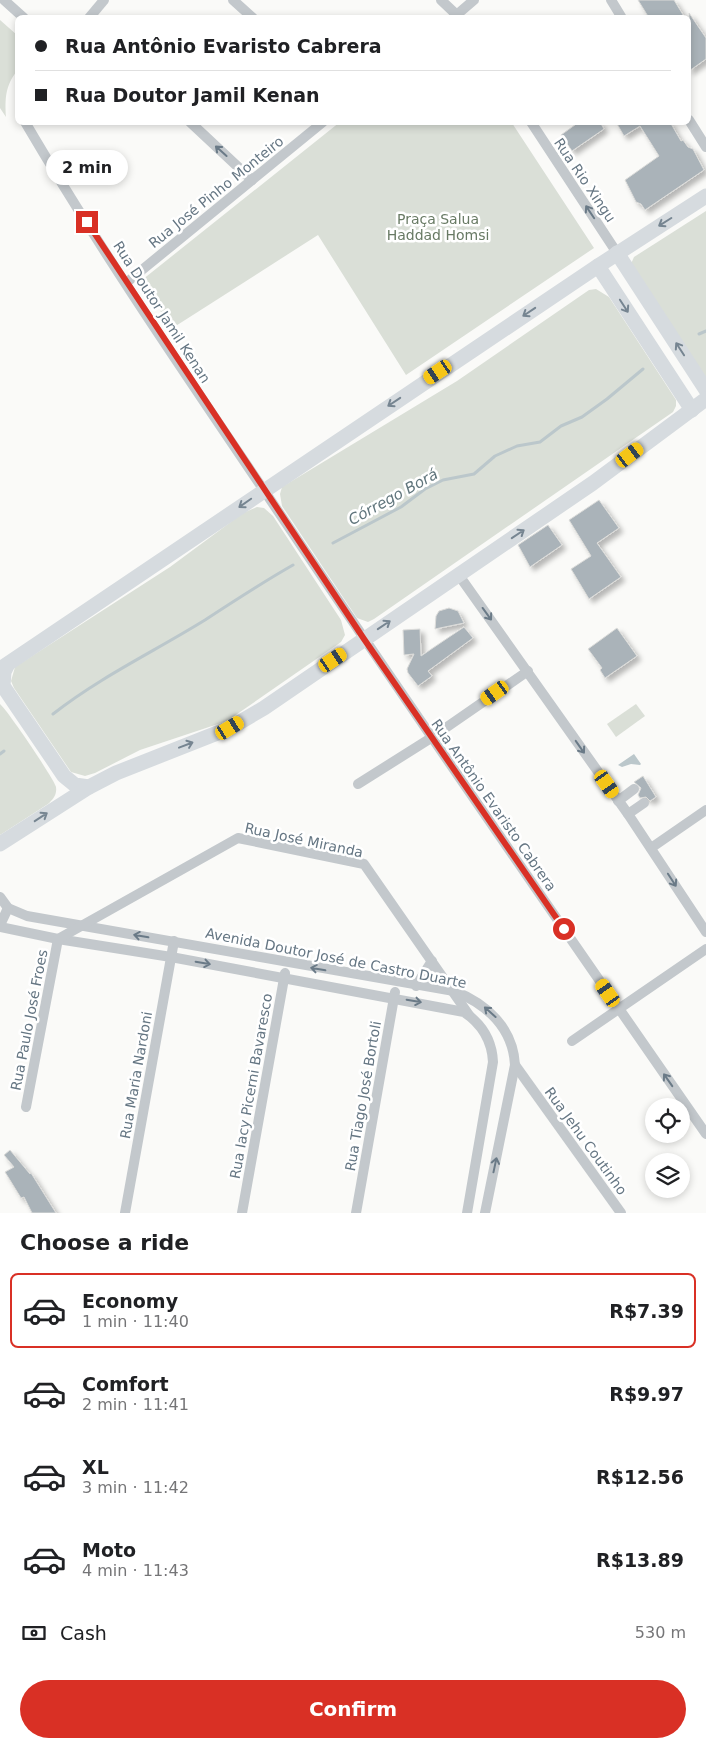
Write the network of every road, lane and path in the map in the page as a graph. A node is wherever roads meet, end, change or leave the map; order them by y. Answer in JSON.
{"nodes":[{"id":1,"x":4,"y":0,"type":"edge"},
{"id":2,"x":104,"y":0,"type":"edge"},
{"id":3,"x":233,"y":0,"type":"edge"},
{"id":4,"x":441,"y":0,"type":"edge"},
{"id":5,"x":474,"y":0,"type":"edge"},
{"id":6,"x":611,"y":0,"type":"edge"},
{"id":7,"x":21,"y":15,"type":"edge"},
{"id":8,"x":92,"y":15,"type":"edge"},
{"id":9,"x":250,"y":15,"type":"edge"},
{"id":10,"x":456,"y":15,"type":"edge"},
{"id":11,"x":458,"y":15,"type":"edge"},
{"id":12,"x":620,"y":15,"type":"edge"},
{"id":13,"x":691,"y":123,"type":"edge"},
{"id":14,"x":27,"y":125,"type":"edge"},
{"id":15,"x":193,"y":125,"type":"edge"},
{"id":16,"x":319,"y":125,"type":"edge"},
{"id":17,"x":533,"y":125,"type":"edge"},
{"id":18,"x":706,"y":147,"type":"edge"},
{"id":19,"x":252,"y":180,"type":"junction"},
{"id":20,"x":706,"y":196,"type":"edge"},
{"id":21,"x":617,"y":253,"type":"junction"},
{"id":22,"x":598,"y":266,"type":"junction"},
{"id":23,"x":126,"y":283,"type":"junction"},
{"id":24,"x":706,"y":390,"type":"edge"},
{"id":25,"x":706,"y":399,"type":"edge"},
{"id":26,"x":692,"y":410,"type":"junction"},
{"id":27,"x":263,"y":490,"type":"junction"},
{"id":28,"x":458,"y":574,"type":"junction"},
{"id":29,"x":364,"y":639,"type":"junction"},
{"id":30,"x":4,"y":667,"type":"edge"},
{"id":31,"x":528,"y":671,"type":"junction"},
{"id":32,"x":1,"y":685,"type":"edge"},
{"id":33,"x":431,"y":738,"type":"junction"},
{"id":34,"x":64,"y":776,"type":"junction"},
{"id":35,"x":358,"y":784,"type":"dead end"},
{"id":36,"x":89,"y":787,"type":"junction"},
{"id":37,"x":634,"y":790,"type":"dead end"},
{"id":38,"x":618,"y":801,"type":"junction"},
{"id":39,"x":644,"y":803,"type":"dead end"},
{"id":40,"x":61,"y":804,"type":"junction"},
{"id":41,"x":706,"y":810,"type":"edge"},
{"id":42,"x":628,"y":814,"type":"junction"},
{"id":43,"x":0,"y":844,"type":"edge"},
{"id":44,"x":651,"y":848,"type":"junction"},
{"id":45,"x":0,"y":897,"type":"edge"},
{"id":46,"x":8,"y":908,"type":"junction"},
{"id":47,"x":0,"y":926,"type":"edge"},
{"id":48,"x":83,"y":926,"type":"junction"},
{"id":49,"x":706,"y":932,"type":"edge"},
{"id":50,"x":58,"y":939,"type":"junction"},
{"id":51,"x":174,"y":941,"type":"junction"},
{"id":52,"x":706,"y":949,"type":"edge"},
{"id":53,"x":171,"y":957,"type":"junction"},
{"id":54,"x":432,"y":961,"type":"junction"},
{"id":55,"x":287,"y":963,"type":"junction"},
{"id":56,"x":284,"y":978,"type":"junction"},
{"id":57,"x":397,"y":983,"type":"junction"},
{"id":58,"x":416,"y":986,"type":"junction"},
{"id":59,"x":454,"y":992,"type":"junction"},
{"id":60,"x":394,"y":998,"type":"junction"},
{"id":61,"x":619,"y":1009,"type":"junction"},
{"id":62,"x":469,"y":1015,"type":"junction"},
{"id":63,"x":572,"y":1041,"type":"dead end"},
{"id":64,"x":515,"y":1065,"type":"junction"},
{"id":65,"x":492,"y":1075,"type":"junction"},
{"id":66,"x":513,"y":1080,"type":"junction"},
{"id":67,"x":528,"y":1085,"type":"junction"},
{"id":68,"x":26,"y":1107,"type":"dead end"},
{"id":69,"x":706,"y":1134,"type":"edge"},
{"id":70,"x":125,"y":1213,"type":"edge"},
{"id":71,"x":242,"y":1213,"type":"edge"},
{"id":72,"x":356,"y":1213,"type":"edge"},
{"id":73,"x":467,"y":1213,"type":"edge"},
{"id":74,"x":485,"y":1213,"type":"edge"},
{"id":75,"x":621,"y":1213,"type":"edge"}],
"edges":[{"from":1,"to":7,"type":"street"},
{"from":2,"to":8,"type":"street"},
{"from":3,"to":9,"type":"street"},
{"from":4,"to":10,"type":"street"},
{"from":5,"to":11,"type":"street"},
{"from":6,"to":12,"type":"street"},
{"from":13,"to":18,"type":"street"},
{"from":14,"to":23,"type":"street","name":"Rua Doutor Jamil Kenan"},
{"from":19,"to":15,"type":"street","one_way":true},
{"from":16,"to":19,"type":"street","name":"Rua José Pinho Monteiro"},
{"from":21,"to":17,"type":"street","name":"Rua Rio Xingu","one_way":true},
{"from":19,"to":23,"type":"street","name":"Rua José Pinho Monteiro"},
{"from":20,"to":21,"type":"main road","one_way":true},
{"from":21,"to":22,"type":"main road"},
{"from":24,"to":21,"type":"main road","one_way":true},
{"from":22,"to":26,"type":"main road","one_way":true},
{"from":22,"to":27,"type":"main road","one_way":true},
{"from":23,"to":27,"type":"street","name":"Rua Doutor Jamil Kenan"},
{"from":25,"to":26,"type":"main road"},
{"from":28,"to":26,"type":"main road","one_way":true},
{"from":27,"to":29,"type":"street","name":"Rua Antônio Evaristo Cabrera"},
{"from":27,"to":30,"type":"main road","one_way":true},
{"from":29,"to":28,"type":"main road","one_way":true},
{"from":28,"to":31,"type":"street","one_way":true},
{"from":29,"to":33,"type":"street","name":"Rua Antônio Evaristo Cabrera"},
{"from":36,"to":29,"type":"main road","one_way":true},
{"from":30,"to":32,"type":"main road"},
{"from":31,"to":33,"type":"street"},
{"from":31,"to":38,"type":"street","one_way":true},
{"from":32,"to":34,"type":"main road"},
{"from":33,"to":35,"type":"street"},
{"from":33,"to":61,"type":"street","name":"Rua Antônio Evaristo Cabrera"},
{"from":34,"to":36,"type":"main road"},
{"from":34,"to":40,"type":"main road"},
{"from":36,"to":40,"type":"main road"},
{"from":37,"to":38,"type":"street"},
{"from":38,"to":42,"type":"street"},
{"from":39,"to":42,"type":"street"},
{"from":43,"to":40,"type":"main road","one_way":true},
{"from":41,"to":44,"type":"street"},
{"from":42,"to":44,"type":"street"},
{"from":44,"to":49,"type":"street","one_way":true},
{"from":45,"to":46,"type":"street"},
{"from":46,"to":47,"type":"street"},
{"from":46,"to":48,"type":"street","name":"Avenida Doutor José de Castro Duarte"},
{"from":47,"to":50,"type":"street","name":"Avenida Doutor José de Castro Duarte"},
{"from":48,"to":50,"type":"street","name":"Rua José Miranda"},
{"from":51,"to":48,"type":"street","name":"Avenida Doutor José de Castro Duarte","one_way":true},
{"from":48,"to":54,"type":"street","name":"Rua José Miranda"},
{"from":50,"to":53,"type":"street","name":"Avenida Doutor José de Castro Duarte"},
{"from":50,"to":68,"type":"street","name":"Rua Paulo José Froes"},
{"from":51,"to":53,"type":"street","name":"Rua Maria Nardoni"},
{"from":51,"to":55,"type":"street","name":"Avenida Doutor José de Castro Duarte"},
{"from":52,"to":61,"type":"street"},
{"from":53,"to":56,"type":"street","name":"Avenida Doutor José de Castro Duarte","one_way":true},
{"from":53,"to":70,"type":"street","name":"Rua Maria Nardoni"},
{"from":54,"to":58,"type":"street"},
{"from":54,"to":59,"type":"street","name":"Rua José Miranda"},
{"from":55,"to":56,"type":"street","name":"Rua Iacy Picerni Bavaresco"},
{"from":57,"to":55,"type":"street","name":"Avenida Doutor José de Castro Duarte","one_way":true},
{"from":56,"to":60,"type":"street","name":"Avenida Doutor José de Castro Duarte"},
{"from":56,"to":71,"type":"street","name":"Rua Iacy Picerni Bavaresco"},
{"from":57,"to":58,"type":"street","name":"Avenida Doutor José de Castro Duarte"},
{"from":57,"to":60,"type":"street","name":"Rua Tiago José Bortoli"},
{"from":58,"to":59,"type":"street","name":"Avenida Doutor José de Castro Duarte"},
{"from":59,"to":62,"type":"street","name":"Rua José Miranda"},
{"from":64,"to":59,"type":"street","name":"Avenida Doutor José de Castro Duarte","one_way":true},
{"from":60,"to":62,"type":"street","name":"Avenida Doutor José de Castro Duarte","one_way":true},
{"from":60,"to":72,"type":"street","name":"Rua Tiago José Bortoli"},
{"from":61,"to":63,"type":"street"},
{"from":69,"to":61,"type":"street","name":"Rua Antônio Evaristo Cabrera","one_way":true},
{"from":62,"to":65,"type":"street"},
{"from":64,"to":66,"type":"street","name":"Avenida Doutor José de Castro Duarte"},
{"from":64,"to":67,"type":"street","name":"Rua Jehu Coutinho"},
{"from":65,"to":66,"type":"street","name":"Rua Jehu Coutinho"},
{"from":65,"to":73,"type":"street"},
{"from":66,"to":67,"type":"street","name":"Rua Jehu Coutinho"},
{"from":74,"to":66,"type":"street","name":"Avenida Doutor José de Castro Duarte","one_way":true},
{"from":67,"to":75,"type":"street","name":"Rua Jehu Coutinho"}]}
